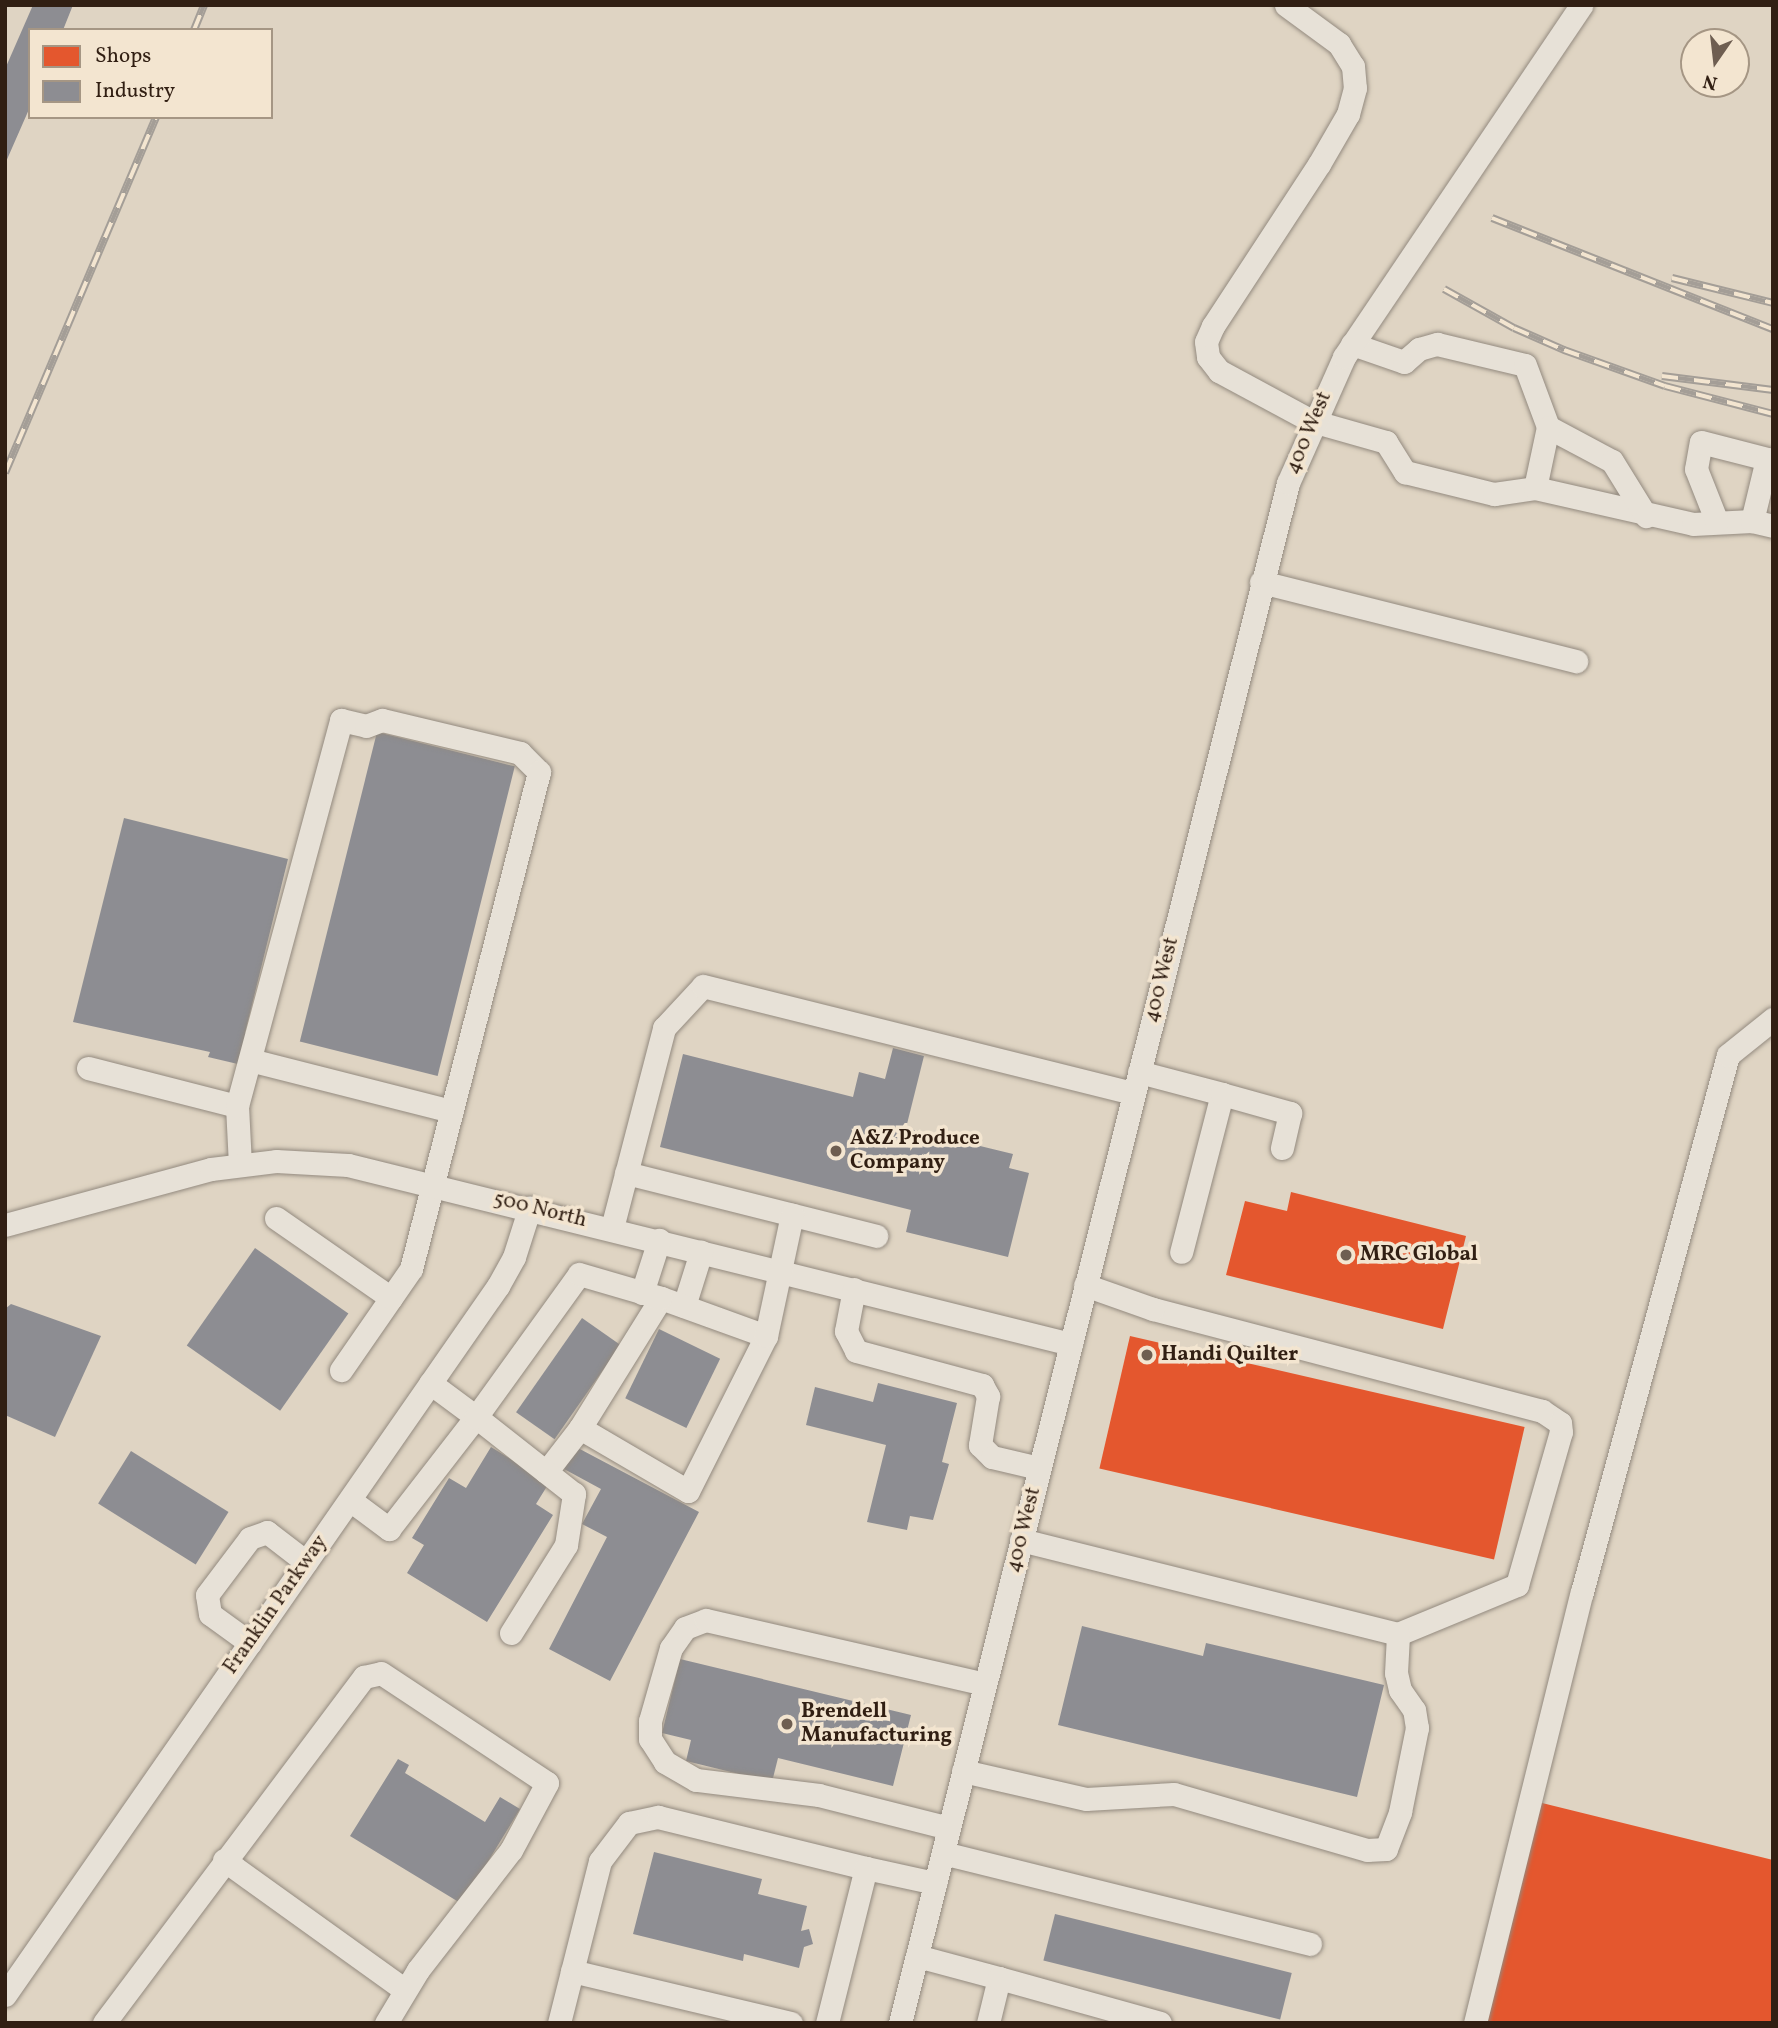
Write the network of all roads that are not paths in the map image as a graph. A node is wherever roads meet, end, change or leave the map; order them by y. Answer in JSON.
{"nodes":[{"id":1,"x":1286,"y":5,"type":"edge"},
{"id":2,"x":1581,"y":5,"type":"edge"},
{"id":3,"x":1352,"y":344,"type":"junction"},
{"id":4,"x":1312,"y":421,"type":"junction"},
{"id":5,"x":1548,"y":427,"type":"junction"},
{"id":6,"x":1535,"y":488,"type":"junction"},
{"id":7,"x":1646,"y":516,"type":"junction"},
{"id":8,"x":1717,"y":522,"type":"junction"},
{"id":9,"x":1762,"y":523,"type":"edge"},
{"id":10,"x":1261,"y":582,"type":"junction"},
{"id":11,"x":1576,"y":661,"type":"dead end"},
{"id":12,"x":1773,"y":1019,"type":"edge"},
{"id":13,"x":250,"y":1060,"type":"junction"},
{"id":14,"x":88,"y":1068,"type":"dead end"},
{"id":15,"x":1136,"y":1083,"type":"junction"},
{"id":16,"x":1222,"y":1094,"type":"junction"},
{"id":17,"x":237,"y":1106,"type":"junction"},
{"id":18,"x":452,"y":1111,"type":"junction"},
{"id":19,"x":1282,"y":1148,"type":"dead end"},
{"id":20,"x":240,"y":1165,"type":"junction"},
{"id":21,"x":626,"y":1174,"type":"junction"},
{"id":22,"x":432,"y":1183,"type":"junction"},
{"id":23,"x":530,"y":1207,"type":"junction"},
{"id":24,"x":792,"y":1215,"type":"junction"},
{"id":25,"x":276,"y":1218,"type":"dead end"},
{"id":26,"x":5,"y":1225,"type":"edge"},
{"id":27,"x":612,"y":1228,"type":"junction"},
{"id":28,"x":876,"y":1236,"type":"dead end"},
{"id":29,"x":659,"y":1240,"type":"junction"},
{"id":30,"x":701,"y":1252,"type":"junction"},
{"id":31,"x":1181,"y":1252,"type":"dead end"},
{"id":32,"x":782,"y":1271,"type":"junction"},
{"id":33,"x":1085,"y":1285,"type":"junction"},
{"id":34,"x":854,"y":1289,"type":"junction"},
{"id":35,"x":652,"y":1295,"type":"junction"},
{"id":36,"x":391,"y":1298,"type":"junction"},
{"id":37,"x":684,"y":1306,"type":"junction"},
{"id":38,"x":766,"y":1336,"type":"junction"},
{"id":39,"x":1071,"y":1344,"type":"junction"},
{"id":40,"x":341,"y":1370,"type":"dead end"},
{"id":41,"x":430,"y":1383,"type":"junction"},
{"id":42,"x":476,"y":1417,"type":"junction"},
{"id":43,"x":580,"y":1428,"type":"junction"},
{"id":44,"x":1039,"y":1468,"type":"junction"},
{"id":45,"x":546,"y":1472,"type":"junction"},
{"id":46,"x":349,"y":1500,"type":"junction"},
{"id":47,"x":1021,"y":1540,"type":"junction"},
{"id":48,"x":306,"y":1562,"type":"junction"},
{"id":49,"x":511,"y":1633,"type":"dead end"},
{"id":50,"x":1398,"y":1634,"type":"junction"},
{"id":51,"x":250,"y":1643,"type":"junction"},
{"id":52,"x":985,"y":1684,"type":"junction"},
{"id":53,"x":963,"y":1771,"type":"junction"},
{"id":54,"x":949,"y":1828,"type":"junction"},
{"id":55,"x":943,"y":1853,"type":"junction"},
{"id":56,"x":225,"y":1860,"type":"junction"},
{"id":57,"x":866,"y":1868,"type":"junction"},
{"id":58,"x":935,"y":1883,"type":"junction"},
{"id":59,"x":1310,"y":1944,"type":"dead end"},
{"id":60,"x":917,"y":1956,"type":"junction"},
{"id":61,"x":572,"y":1971,"type":"junction"},
{"id":62,"x":999,"y":1978,"type":"junction"},
{"id":63,"x":405,"y":1990,"type":"junction"},
{"id":64,"x":5,"y":1995,"type":"edge"},
{"id":65,"x":104,"y":2023,"type":"edge"},
{"id":66,"x":386,"y":2023,"type":"edge"},
{"id":67,"x":559,"y":2023,"type":"edge"},
{"id":68,"x":791,"y":2023,"type":"edge"},
{"id":69,"x":827,"y":2023,"type":"edge"},
{"id":70,"x":900,"y":2023,"type":"edge"},
{"id":71,"x":988,"y":2023,"type":"edge"},
{"id":72,"x":1160,"y":2023,"type":"edge"},
{"id":73,"x":1475,"y":2023,"type":"edge"}],
"edges":[{"from":1,"to":4,"type":"street"},
{"from":2,"to":3,"type":"street","name":"400 West"},
{"from":3,"to":4,"type":"street","name":"400 West"},
{"from":3,"to":5,"type":"street"},
{"from":4,"to":6,"type":"street"},
{"from":4,"to":10,"type":"street","name":"400 West"},
{"from":5,"to":6,"type":"street"},
{"from":5,"to":7,"type":"street"},
{"from":6,"to":7,"type":"street"},
{"from":7,"to":8,"type":"street"},
{"from":8,"to":9,"type":"street"},
{"from":8,"to":9,"type":"street"},
{"from":10,"to":11,"type":"street"},
{"from":10,"to":15,"type":"street","name":"400 West"},
{"from":12,"to":73,"type":"street"},
{"from":13,"to":17,"type":"street"},
{"from":13,"to":18,"type":"street"},
{"from":13,"to":18,"type":"street"},
{"from":14,"to":17,"type":"street"},
{"from":15,"to":16,"type":"street"},
{"from":15,"to":21,"type":"street"},
{"from":15,"to":33,"type":"street","name":"400 West"},
{"from":16,"to":19,"type":"street"},
{"from":16,"to":31,"type":"street"},
{"from":17,"to":20,"type":"street"},
{"from":18,"to":22,"type":"street"},
{"from":20,"to":22,"type":"street","name":"500 North"},
{"from":20,"to":26,"type":"street","name":"500 North"},
{"from":21,"to":24,"type":"street"},
{"from":21,"to":27,"type":"street"},
{"from":22,"to":23,"type":"street","name":"500 North"},
{"from":22,"to":36,"type":"street"},
{"from":23,"to":27,"type":"street","name":"500 North"},
{"from":23,"to":41,"type":"street","name":"Franklin Parkway"},
{"from":24,"to":28,"type":"street"},
{"from":24,"to":32,"type":"street"},
{"from":25,"to":36,"type":"street"},
{"from":27,"to":29,"type":"street","name":"500 North"},
{"from":29,"to":30,"type":"street","name":"500 North"},
{"from":29,"to":35,"type":"street"},
{"from":30,"to":32,"type":"street","name":"500 North"},
{"from":30,"to":37,"type":"street"},
{"from":32,"to":34,"type":"street","name":"500 North"},
{"from":32,"to":38,"type":"street"},
{"from":33,"to":39,"type":"street","name":"400 West"},
{"from":33,"to":50,"type":"street"},
{"from":34,"to":39,"type":"street","name":"500 North"},
{"from":34,"to":44,"type":"street"},
{"from":35,"to":37,"type":"street"},
{"from":35,"to":42,"type":"street"},
{"from":35,"to":43,"type":"street"},
{"from":36,"to":40,"type":"street"},
{"from":37,"to":38,"type":"street"},
{"from":38,"to":43,"type":"street"},
{"from":39,"to":44,"type":"street","name":"400 West"},
{"from":41,"to":42,"type":"street"},
{"from":41,"to":46,"type":"street","name":"Franklin Parkway"},
{"from":42,"to":45,"type":"street"},
{"from":42,"to":46,"type":"street"},
{"from":43,"to":45,"type":"street"},
{"from":44,"to":47,"type":"street","name":"400 West"},
{"from":45,"to":49,"type":"street"},
{"from":46,"to":48,"type":"street","name":"Franklin Parkway"},
{"from":47,"to":50,"type":"street"},
{"from":47,"to":52,"type":"street","name":"400 West"},
{"from":48,"to":51,"type":"street","name":"Franklin Parkway"},
{"from":48,"to":51,"type":"street"},
{"from":50,"to":53,"type":"street"},
{"from":51,"to":64,"type":"street","name":"Franklin Parkway"},
{"from":52,"to":53,"type":"street","name":"400 West"},
{"from":52,"to":54,"type":"street"},
{"from":53,"to":54,"type":"street","name":"400 West"},
{"from":54,"to":55,"type":"street","name":"400 West"},
{"from":55,"to":58,"type":"street","name":"400 West"},
{"from":55,"to":59,"type":"street"},
{"from":56,"to":63,"type":"street"},
{"from":56,"to":63,"type":"street"},
{"from":56,"to":65,"type":"street"},
{"from":57,"to":58,"type":"street"},
{"from":57,"to":61,"type":"street"},
{"from":57,"to":69,"type":"street"},
{"from":58,"to":60,"type":"street","name":"400 West"},
{"from":60,"to":62,"type":"street"},
{"from":60,"to":70,"type":"street","name":"400 West"},
{"from":61,"to":67,"type":"street"},
{"from":61,"to":68,"type":"street"},
{"from":62,"to":71,"type":"street"},
{"from":62,"to":72,"type":"street"},
{"from":63,"to":66,"type":"street"}]}
